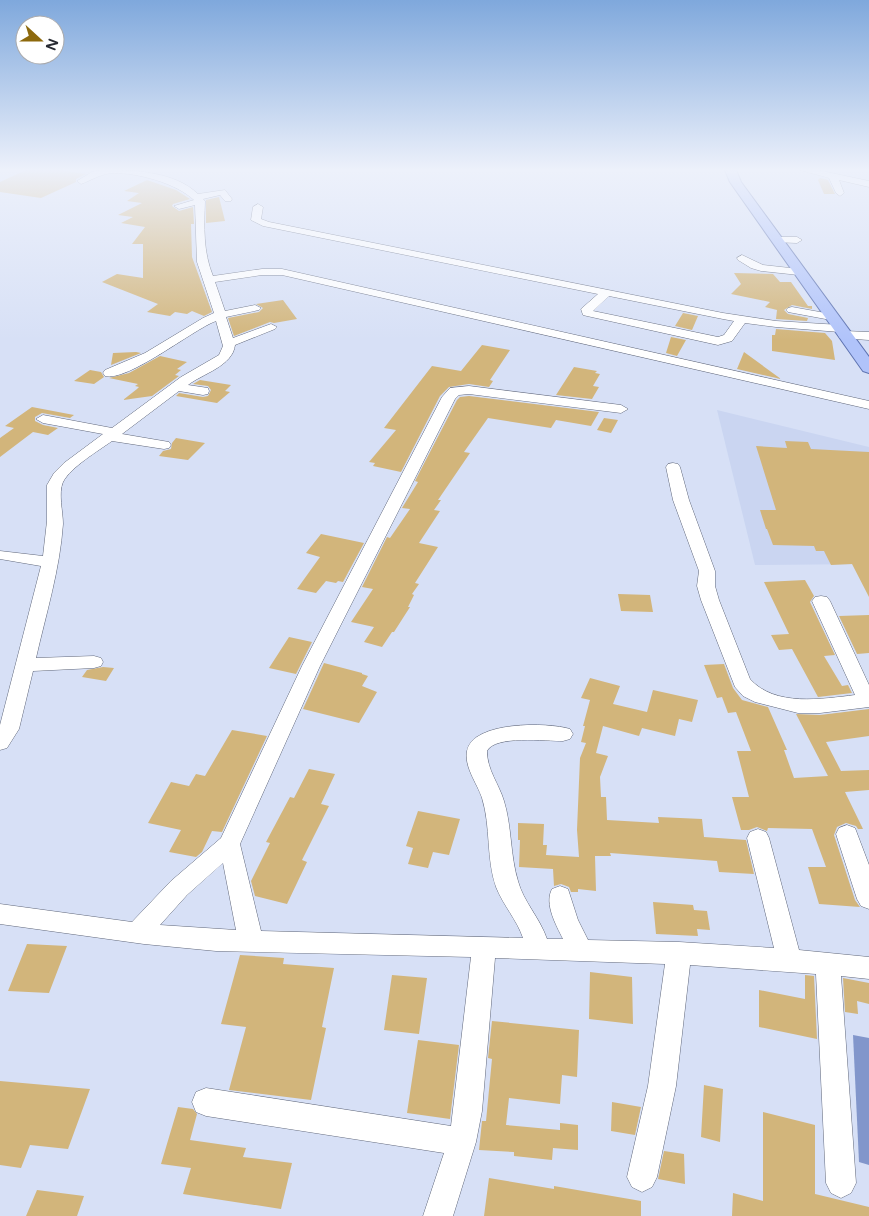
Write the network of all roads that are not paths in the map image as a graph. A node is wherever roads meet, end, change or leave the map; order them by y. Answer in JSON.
{"nodes":[{"id":1,"x":199,"y":227,"type":"edge"},
{"id":2,"x":280,"y":227,"type":"edge"},
{"id":3,"x":768,"y":227,"type":"edge"},
{"id":4,"x":777,"y":240,"type":"junction"},
{"id":5,"x":797,"y":240,"type":"dead end"},
{"id":6,"x":742,"y":258,"type":"dead end"},
{"id":7,"x":799,"y":272,"type":"junction"},
{"id":8,"x":208,"y":280,"type":"junction"},
{"id":9,"x":606,"y":293,"type":"junction"},
{"id":10,"x":255,"y":308,"type":"dead end"},
{"id":11,"x":792,"y":310,"type":"dead end"},
{"id":12,"x":220,"y":315,"type":"junction"},
{"id":13,"x":831,"y":317,"type":"junction"},
{"id":14,"x":742,"y":319,"type":"junction"},
{"id":15,"x":271,"y":327,"type":"dead end"},
{"id":16,"x":842,"y":332,"type":"junction"},
{"id":17,"x":869,"y":336,"type":"edge"},
{"id":18,"x":228,"y":344,"type":"junction"},
{"id":19,"x":869,"y":367,"type":"edge"},
{"id":20,"x":109,"y":373,"type":"dead end"},
{"id":21,"x":176,"y":387,"type":"junction"},
{"id":22,"x":566,"y":390,"type":"dead end"},
{"id":23,"x":204,"y":391,"type":"dead end"},
{"id":24,"x":550,"y":401,"type":"junction"},
{"id":25,"x":869,"y":405,"type":"edge"},
{"id":26,"x":621,"y":409,"type":"dead end"},
{"id":27,"x":43,"y":418,"type":"dead end"},
{"id":28,"x":112,"y":434,"type":"junction"},
{"id":29,"x":164,"y":445,"type":"dead end"},
{"id":30,"x":673,"y":467,"type":"dead end"},
{"id":31,"x":4,"y":555,"type":"dead end"},
{"id":32,"x":50,"y":562,"type":"junction"},
{"id":33,"x":821,"y":601,"type":"dead end"},
{"id":34,"x":94,"y":662,"type":"dead end"},
{"id":35,"x":24,"y":666,"type":"junction"},
{"id":36,"x":868,"y":700,"type":"edge"},
{"id":37,"x":3,"y":734,"type":"edge"},
{"id":38,"x":563,"y":734,"type":"dead end"},
{"id":39,"x":847,"y":834,"type":"dead end"},
{"id":40,"x":758,"y":838,"type":"dead end"},
{"id":41,"x":229,"y":844,"type":"junction"},
{"id":42,"x":560,"y":896,"type":"dead end"},
{"id":43,"x":869,"y":899,"type":"edge"},
{"id":44,"x":0,"y":914,"type":"edge"},
{"id":45,"x":138,"y":932,"type":"junction"},
{"id":46,"x":251,"y":942,"type":"junction"},
{"id":47,"x":484,"y":948,"type":"junction"},
{"id":48,"x":539,"y":949,"type":"junction"},
{"id":49,"x":581,"y":950,"type":"junction"},
{"id":50,"x":679,"y":953,"type":"junction"},
{"id":51,"x":789,"y":960,"type":"junction"},
{"id":52,"x":828,"y":963,"type":"junction"},
{"id":53,"x":869,"y":968,"type":"edge"},
{"id":54,"x":206,"y":1102,"type":"dead end"},
{"id":55,"x":462,"y":1142,"type":"junction"},
{"id":56,"x":642,"y":1177,"type":"dead end"},
{"id":57,"x":841,"y":1183,"type":"dead end"},
{"id":58,"x":438,"y":1216,"type":"edge"}],
"edges":[{"from":1,"to":8,"type":"street"},
{"from":2,"to":9,"type":"street"},
{"from":3,"to":4,"type":"main road"},
{"from":4,"to":5,"type":"street"},
{"from":4,"to":7,"type":"main road"},
{"from":6,"to":7,"type":"street"},
{"from":7,"to":13,"type":"main road"},
{"from":8,"to":12,"type":"street"},
{"from":8,"to":25,"type":"street"},
{"from":9,"to":14,"type":"street"},
{"from":9,"to":14,"type":"street"},
{"from":10,"to":12,"type":"street"},
{"from":11,"to":13,"type":"street"},
{"from":12,"to":18,"type":"street"},
{"from":12,"to":20,"type":"street"},
{"from":13,"to":16,"type":"main road"},
{"from":14,"to":16,"type":"street"},
{"from":15,"to":18,"type":"street"},
{"from":16,"to":17,"type":"street"},
{"from":16,"to":19,"type":"main road"},
{"from":18,"to":21,"type":"street"},
{"from":21,"to":23,"type":"street"},
{"from":21,"to":28,"type":"street"},
{"from":22,"to":24,"type":"street"},
{"from":24,"to":26,"type":"street"},
{"from":24,"to":41,"type":"street"},
{"from":27,"to":28,"type":"street"},
{"from":28,"to":29,"type":"street"},
{"from":28,"to":32,"type":"street"},
{"from":30,"to":36,"type":"street"},
{"from":31,"to":32,"type":"street"},
{"from":32,"to":35,"type":"street"},
{"from":33,"to":36,"type":"street"},
{"from":34,"to":35,"type":"street"},
{"from":35,"to":37,"type":"street"},
{"from":38,"to":48,"type":"street"},
{"from":39,"to":43,"type":"street"},
{"from":40,"to":51,"type":"street"},
{"from":41,"to":45,"type":"street"},
{"from":41,"to":46,"type":"street"},
{"from":42,"to":49,"type":"street"},
{"from":44,"to":45,"type":"street"},
{"from":45,"to":46,"type":"street"},
{"from":46,"to":47,"type":"street"},
{"from":47,"to":48,"type":"street"},
{"from":47,"to":55,"type":"street"},
{"from":48,"to":49,"type":"street"},
{"from":49,"to":50,"type":"street"},
{"from":50,"to":51,"type":"street"},
{"from":50,"to":56,"type":"street"},
{"from":51,"to":52,"type":"street"},
{"from":52,"to":53,"type":"street"},
{"from":52,"to":57,"type":"street"},
{"from":54,"to":55,"type":"street"},
{"from":55,"to":58,"type":"street"}]}
